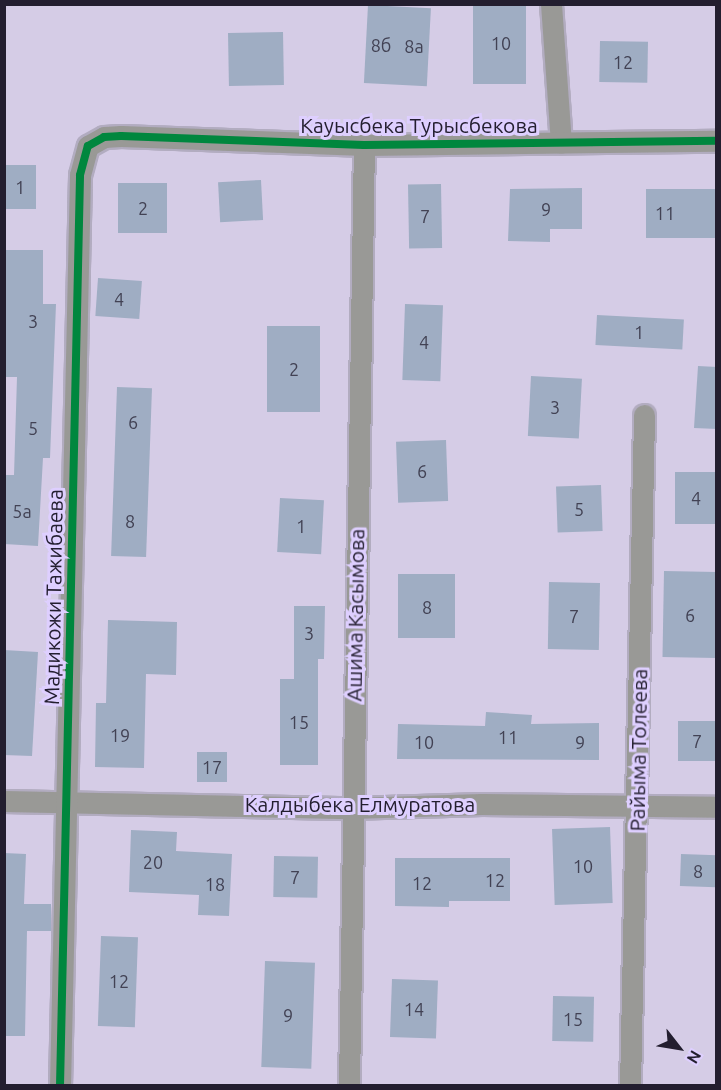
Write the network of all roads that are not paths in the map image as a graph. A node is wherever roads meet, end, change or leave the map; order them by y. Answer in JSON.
{"nodes":[{"id":1,"x":551,"y":4,"type":"edge"},
{"id":2,"x":121,"y":136,"type":"joint"},
{"id":3,"x":717,"y":141,"type":"edge"},
{"id":4,"x":561,"y":143,"type":"junction"},
{"id":5,"x":364,"y":146,"type":"junction"},
{"id":6,"x":644,"y":415,"type":"dead end"},
{"id":7,"x":66,"y":800,"type":"junction"},
{"id":8,"x":4,"y":801,"type":"edge"},
{"id":9,"x":638,"y":807,"type":"junction"},
{"id":10,"x":717,"y":807,"type":"edge"},
{"id":11,"x":351,"y":808,"type":"junction"},
{"id":12,"x":60,"y":1086,"type":"edge"},
{"id":13,"x":349,"y":1086,"type":"edge"},
{"id":14,"x":630,"y":1086,"type":"edge"}],
"edges":[{"from":1,"to":4,"type":"street"},
{"from":2,"to":5,"type":"street","name":"Кауысбека Турысбекова"},
{"from":2,"to":7,"type":"street","name":"Мадикожи Тажибаева"},
{"from":3,"to":4,"type":"street","name":"Кауысбека Турысбекова"},
{"from":4,"to":5,"type":"street","name":"Кауысбека Турысбекова"},
{"from":5,"to":11,"type":"street","name":"Ашима Касымова"},
{"from":6,"to":9,"type":"street","name":"Райыма Толеева"},
{"from":7,"to":8,"type":"street","name":"Калдыбека Елмуратова"},
{"from":7,"to":11,"type":"street","name":"Калдыбека Елмуратова"},
{"from":7,"to":12,"type":"street","name":"Мадикожи Тажибаева"},
{"from":9,"to":10,"type":"street","name":"Калдыбека Елмуратова"},
{"from":9,"to":11,"type":"street","name":"Калдыбека Елмуратова"},
{"from":9,"to":14,"type":"street","name":"Райыма Толеева"},
{"from":11,"to":13,"type":"street","name":"Ашима Касымова"}]}
